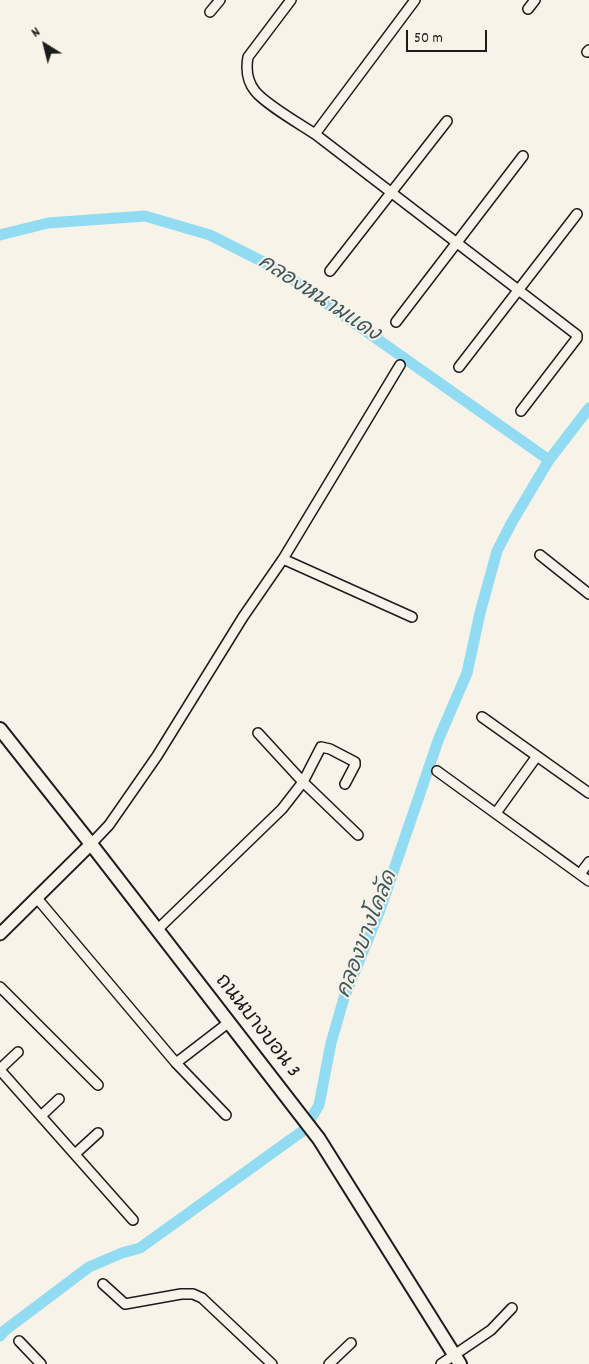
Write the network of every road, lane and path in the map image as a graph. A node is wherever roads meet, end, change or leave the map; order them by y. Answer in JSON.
{"nodes":[{"id":1,"x":220,"y":0,"type":"edge"},
{"id":2,"x":291,"y":0,"type":"edge"},
{"id":3,"x":415,"y":0,"type":"edge"},
{"id":4,"x":535,"y":0,"type":"edge"},
{"id":5,"x":528,"y":9,"type":"dead end"},
{"id":6,"x":210,"y":12,"type":"dead end"},
{"id":7,"x":447,"y":121,"type":"dead end"},
{"id":8,"x":316,"y":134,"type":"junction"},
{"id":9,"x":523,"y":156,"type":"dead end"},
{"id":10,"x":392,"y":193,"type":"junction"},
{"id":11,"x":577,"y":214,"type":"dead end"},
{"id":12,"x":457,"y":243,"type":"junction"},
{"id":13,"x":330,"y":271,"type":"dead end"},
{"id":14,"x":518,"y":290,"type":"junction"},
{"id":15,"x":396,"y":322,"type":"dead end"},
{"id":16,"x":400,"y":365,"type":"dead end"},
{"id":17,"x":459,"y":367,"type":"dead end"},
{"id":18,"x":521,"y":411,"type":"dead end"},
{"id":19,"x":540,"y":555,"type":"dead end"},
{"id":20,"x":283,"y":559,"type":"junction"},
{"id":21,"x":589,"y":594,"type":"edge"},
{"id":22,"x":412,"y":617,"type":"dead end"},
{"id":23,"x":482,"y":717,"type":"dead end"},
{"id":24,"x":0,"y":729,"type":"edge"},
{"id":25,"x":258,"y":734,"type":"dead end"},
{"id":26,"x":537,"y":756,"type":"junction"},
{"id":27,"x":437,"y":771,"type":"dead end"},
{"id":28,"x":303,"y":782,"type":"junction"},
{"id":29,"x":344,"y":784,"type":"dead end"},
{"id":30,"x":589,"y":793,"type":"edge"},
{"id":31,"x":496,"y":813,"type":"junction"},
{"id":32,"x":358,"y":835,"type":"dead end"},
{"id":33,"x":92,"y":844,"type":"junction"},
{"id":34,"x":589,"y":862,"type":"edge"},
{"id":35,"x":580,"y":874,"type":"junction"},
{"id":36,"x":589,"y":881,"type":"edge"},
{"id":37,"x":36,"y":897,"type":"junction"},
{"id":38,"x":157,"y":930,"type":"junction"},
{"id":39,"x":0,"y":934,"type":"edge"},
{"id":40,"x":0,"y":987,"type":"edge"},
{"id":41,"x":228,"y":1023,"type":"junction"},
{"id":42,"x":18,"y":1052,"type":"dead end"},
{"id":43,"x":176,"y":1063,"type":"junction"},
{"id":44,"x":0,"y":1069,"type":"edge"},
{"id":45,"x":98,"y":1085,"type":"dead end"},
{"id":46,"x":59,"y":1099,"type":"dead end"},
{"id":47,"x":226,"y":1115,"type":"dead end"},
{"id":48,"x":40,"y":1116,"type":"junction"},
{"id":49,"x":98,"y":1133,"type":"dead end"},
{"id":50,"x":75,"y":1154,"type":"junction"},
{"id":51,"x":133,"y":1220,"type":"dead end"},
{"id":52,"x":103,"y":1284,"type":"dead end"},
{"id":53,"x":512,"y":1308,"type":"dead end"},
{"id":54,"x":19,"y":1341,"type":"dead end"},
{"id":55,"x":351,"y":1343,"type":"dead end"},
{"id":56,"x":457,"y":1359,"type":"edge"},
{"id":57,"x":41,"y":1364,"type":"edge"},
{"id":58,"x":272,"y":1364,"type":"edge"},
{"id":59,"x":329,"y":1364,"type":"edge"},
{"id":60,"x":442,"y":1364,"type":"edge"}],
"edges":[{"from":1,"to":6,"type":"street"},
{"from":2,"to":8,"type":"street"},
{"from":3,"to":8,"type":"street"},
{"from":4,"to":5,"type":"street"},
{"from":7,"to":10,"type":"street"},
{"from":8,"to":10,"type":"street"},
{"from":9,"to":12,"type":"street"},
{"from":10,"to":12,"type":"street"},
{"from":10,"to":13,"type":"street"},
{"from":11,"to":14,"type":"street"},
{"from":12,"to":14,"type":"street"},
{"from":12,"to":15,"type":"street"},
{"from":14,"to":17,"type":"street"},
{"from":14,"to":18,"type":"street"},
{"from":16,"to":20,"type":"street"},
{"from":19,"to":21,"type":"street"},
{"from":20,"to":22,"type":"street"},
{"from":20,"to":33,"type":"street"},
{"from":23,"to":26,"type":"street"},
{"from":24,"to":33,"type":"main road","name":"ถนนบางบอน 3"},
{"from":25,"to":28,"type":"street"},
{"from":26,"to":30,"type":"street"},
{"from":26,"to":31,"type":"street"},
{"from":27,"to":31,"type":"street"},
{"from":28,"to":29,"type":"street"},
{"from":28,"to":32,"type":"street"},
{"from":28,"to":38,"type":"street"},
{"from":31,"to":35,"type":"street"},
{"from":33,"to":37,"type":"street"},
{"from":33,"to":38,"type":"main road","name":"ถนนบางบอน 3"},
{"from":34,"to":35,"type":"street"},
{"from":35,"to":36,"type":"street"},
{"from":37,"to":39,"type":"street"},
{"from":37,"to":43,"type":"street"},
{"from":38,"to":41,"type":"main road","name":"ถนนบางบอน 3"},
{"from":40,"to":45,"type":"street"},
{"from":41,"to":43,"type":"street"},
{"from":41,"to":56,"type":"main road","name":"ถนนบางบอน 3"},
{"from":42,"to":44,"type":"street"},
{"from":43,"to":47,"type":"street"},
{"from":44,"to":48,"type":"street"},
{"from":46,"to":48,"type":"street"},
{"from":48,"to":50,"type":"street"},
{"from":49,"to":50,"type":"street"},
{"from":50,"to":51,"type":"street"},
{"from":52,"to":58,"type":"street"},
{"from":53,"to":56,"type":"street"},
{"from":54,"to":57,"type":"street"},
{"from":55,"to":59,"type":"street"},
{"from":56,"to":60,"type":"street"}]}
